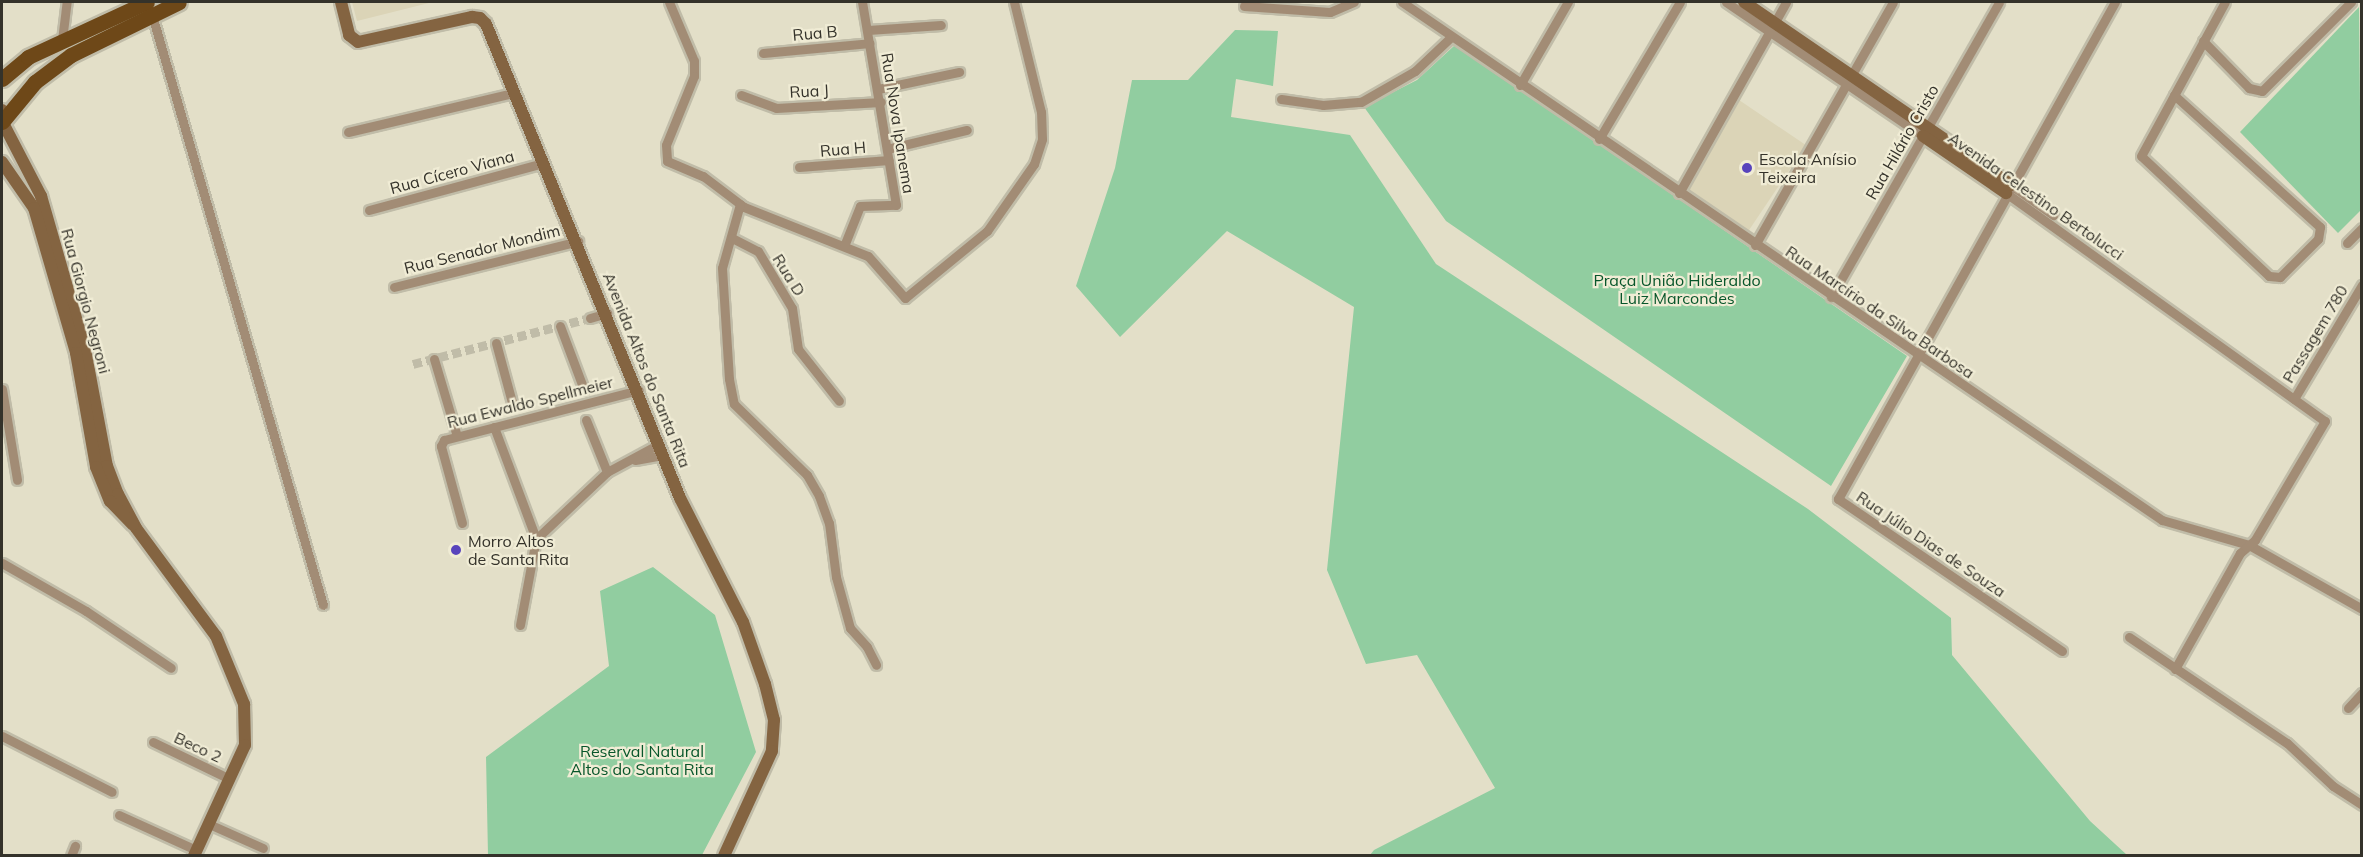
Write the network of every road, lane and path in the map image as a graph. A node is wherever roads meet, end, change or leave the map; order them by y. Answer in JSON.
{"nodes":[{"id":1,"x":67,"y":2,"type":"edge"},
{"id":2,"x":179,"y":2,"type":"edge"},
{"id":3,"x":341,"y":2,"type":"edge"},
{"id":4,"x":669,"y":2,"type":"edge"},
{"id":5,"x":862,"y":2,"type":"edge"},
{"id":6,"x":1014,"y":2,"type":"edge"},
{"id":7,"x":1354,"y":2,"type":"edge"},
{"id":8,"x":1402,"y":2,"type":"edge"},
{"id":9,"x":1568,"y":2,"type":"edge"},
{"id":10,"x":1680,"y":2,"type":"edge"},
{"id":11,"x":1726,"y":2,"type":"edge"},
{"id":12,"x":1744,"y":2,"type":"edge"},
{"id":13,"x":1786,"y":2,"type":"edge"},
{"id":14,"x":1893,"y":2,"type":"edge"},
{"id":15,"x":1999,"y":2,"type":"edge"},
{"id":16,"x":2115,"y":2,"type":"edge"},
{"id":17,"x":2225,"y":2,"type":"edge"},
{"id":18,"x":2351,"y":2,"type":"edge"},
{"id":19,"x":1279,"y":5,"type":"edge"},
{"id":20,"x":1244,"y":6,"type":"dead end"},
{"id":21,"x":127,"y":7,"type":"edge"},
{"id":22,"x":149,"y":8,"type":"edge"},
{"id":23,"x":941,"y":25,"type":"dead end"},
{"id":24,"x":1771,"y":27,"type":"junction"},
{"id":25,"x":868,"y":30,"type":"junction"},
{"id":26,"x":1450,"y":38,"type":"junction"},
{"id":27,"x":62,"y":40,"type":"junction"},
{"id":28,"x":2203,"y":41,"type":"junction"},
{"id":29,"x":870,"y":44,"type":"junction"},
{"id":30,"x":764,"y":53,"type":"dead end"},
{"id":31,"x":959,"y":72,"type":"dead end"},
{"id":32,"x":2,"y":79,"type":"edge"},
{"id":33,"x":1849,"y":80,"type":"junction"},
{"id":34,"x":1520,"y":85,"type":"junction"},
{"id":35,"x":878,"y":89,"type":"junction"},
{"id":36,"x":513,"y":93,"type":"junction"},
{"id":37,"x":741,"y":95,"type":"dead end"},
{"id":38,"x":2174,"y":95,"type":"junction"},
{"id":39,"x":1281,"y":99,"type":"dead end"},
{"id":40,"x":881,"y":102,"type":"junction"},
{"id":41,"x":2,"y":110,"type":"edge"},
{"id":42,"x":2,"y":122,"type":"edge"},
{"id":43,"x":967,"y":130,"type":"dead end"},
{"id":44,"x":348,"y":132,"type":"dead end"},
{"id":45,"x":1925,"y":132,"type":"junction"},
{"id":46,"x":1599,"y":139,"type":"junction"},
{"id":47,"x":887,"y":148,"type":"junction"},
{"id":48,"x":889,"y":160,"type":"junction"},
{"id":49,"x":2,"y":162,"type":"edge"},
{"id":50,"x":543,"y":163,"type":"junction"},
{"id":51,"x":800,"y":167,"type":"dead end"},
{"id":52,"x":2008,"y":189,"type":"junction"},
{"id":53,"x":1678,"y":193,"type":"junction"},
{"id":54,"x":740,"y":204,"type":"junction"},
{"id":55,"x":369,"y":210,"type":"dead end"},
{"id":56,"x":2053,"y":215,"type":"dead end"},
{"id":57,"x":2361,"y":228,"type":"edge"},
{"id":58,"x":732,"y":238,"type":"junction"},
{"id":59,"x":578,"y":241,"type":"junction"},
{"id":60,"x":2347,"y":243,"type":"dead end"},
{"id":61,"x":1755,"y":245,"type":"junction"},
{"id":62,"x":844,"y":246,"type":"junction"},
{"id":63,"x":2361,"y":285,"type":"edge"},
{"id":64,"x":394,"y":287,"type":"dead end"},
{"id":65,"x":1831,"y":297,"type":"junction"},
{"id":66,"x":607,"y":313,"type":"junction"},
{"id":67,"x":590,"y":318,"type":"tunnel mouth"},
{"id":68,"x":560,"y":326,"type":"dead end"},
{"id":69,"x":496,"y":343,"type":"dead end"},
{"id":70,"x":1916,"y":355,"type":"junction"},
{"id":71,"x":434,"y":359,"type":"dead end"},
{"id":72,"x":2,"y":389,"type":"edge"},
{"id":73,"x":584,"y":390,"type":"dead end"},
{"id":74,"x":639,"y":390,"type":"junction"},
{"id":75,"x":2294,"y":399,"type":"junction"},
{"id":76,"x":839,"y":401,"type":"dead end"},
{"id":77,"x":513,"y":406,"type":"dead end"},
{"id":78,"x":586,"y":420,"type":"dead end"},
{"id":79,"x":494,"y":427,"type":"junction"},
{"id":80,"x":457,"y":436,"type":"junction"},
{"id":81,"x":661,"y":449,"type":"junction"},
{"id":82,"x":607,"y":472,"type":"junction"},
{"id":83,"x":17,"y":480,"type":"dead end"},
{"id":84,"x":462,"y":523,"type":"dead end"},
{"id":85,"x":136,"y":528,"type":"junction"},
{"id":86,"x":536,"y":539,"type":"junction"},
{"id":87,"x":2249,"y":545,"type":"junction"},
{"id":88,"x":2,"y":563,"type":"edge"},
{"id":89,"x":323,"y":605,"type":"dead end"},
{"id":90,"x":2361,"y":609,"type":"edge"},
{"id":91,"x":520,"y":625,"type":"dead end"},
{"id":92,"x":2129,"y":637,"type":"dead end"},
{"id":93,"x":2062,"y":651,"type":"dead end"},
{"id":94,"x":876,"y":665,"type":"dead end"},
{"id":95,"x":171,"y":668,"type":"dead end"},
{"id":96,"x":2175,"y":669,"type":"junction"},
{"id":97,"x":2361,"y":693,"type":"edge"},
{"id":98,"x":2348,"y":708,"type":"dead end"},
{"id":99,"x":2,"y":736,"type":"edge"},
{"id":100,"x":153,"y":742,"type":"dead end"},
{"id":101,"x":230,"y":779,"type":"junction"},
{"id":102,"x":112,"y":792,"type":"dead end"},
{"id":103,"x":2361,"y":805,"type":"edge"},
{"id":104,"x":118,"y":815,"type":"dead end"},
{"id":105,"x":209,"y":824,"type":"junction"},
{"id":106,"x":75,"y":846,"type":"dead end"},
{"id":107,"x":263,"y":848,"type":"dead end"},
{"id":108,"x":195,"y":853,"type":"edge"},
{"id":109,"x":70,"y":855,"type":"edge"},
{"id":110,"x":724,"y":855,"type":"edge"}],
"edges":[{"from":1,"to":27,"type":"street"},
{"from":2,"to":22,"type":"main road"},
{"from":3,"to":36,"type":"street","name":"Avenida Altos do Santa Rita"},
{"from":4,"to":54,"type":"street"},
{"from":5,"to":25,"type":"street","name":"Rua Nova Ipanema"},
{"from":6,"to":62,"type":"street"},
{"from":7,"to":19,"type":"street"},
{"from":8,"to":26,"type":"street","name":"Rua Marcírio da Silva Barbosa"},
{"from":9,"to":34,"type":"street"},
{"from":10,"to":46,"type":"street"},
{"from":11,"to":24,"type":"street","name":"Avenida Celestino Bertolucci"},
{"from":12,"to":24,"type":"street","name":"Avenida Celestino Bertolucci"},
{"from":13,"to":24,"type":"street"},
{"from":14,"to":33,"type":"street"},
{"from":15,"to":45,"type":"street","name":"Rua Hilário Cristo"},
{"from":16,"to":52,"type":"street","name":"Rua Júlio Dias de Souza"},
{"from":17,"to":28,"type":"street"},
{"from":18,"to":28,"type":"street"},
{"from":19,"to":20,"type":"street"},
{"from":21,"to":22,"type":"main road"},
{"from":21,"to":27,"type":"main road"},
{"from":22,"to":42,"type":"main road"},
{"from":22,"to":89,"type":"street"},
{"from":23,"to":25,"type":"street"},
{"from":24,"to":33,"type":"street","name":"Avenida Celestino Bertolucci"},
{"from":24,"to":53,"type":"street"},
{"from":25,"to":29,"type":"street","name":"Rua Nova Ipanema"},
{"from":26,"to":34,"type":"street","name":"Rua Marcírio da Silva Barbosa"},
{"from":26,"to":39,"type":"street"},
{"from":27,"to":32,"type":"main road"},
{"from":28,"to":38,"type":"street"},
{"from":29,"to":30,"type":"street","name":"Rua B"},
{"from":29,"to":35,"type":"street","name":"Rua Nova Ipanema"},
{"from":31,"to":35,"type":"street"},
{"from":33,"to":45,"type":"street","name":"Avenida Celestino Bertolucci"},
{"from":33,"to":61,"type":"street"},
{"from":34,"to":46,"type":"street","name":"Rua Marcírio da Silva Barbosa"},
{"from":35,"to":40,"type":"street","name":"Rua Nova Ipanema"},
{"from":36,"to":44,"type":"street"},
{"from":36,"to":50,"type":"street","name":"Avenida Altos do Santa Rita"},
{"from":37,"to":40,"type":"street","name":"Rua J"},
{"from":38,"to":38,"type":"street"},
{"from":40,"to":47,"type":"street","name":"Rua Nova Ipanema"},
{"from":41,"to":42,"type":"street"},
{"from":42,"to":85,"type":"street","name":"Rua Giorgio Negroni"},
{"from":43,"to":47,"type":"street"},
{"from":45,"to":52,"type":"street","name":"Avenida Celestino Bertolucci"},
{"from":45,"to":65,"type":"street","name":"Rua Hilário Cristo"},
{"from":46,"to":53,"type":"street","name":"Rua Marcírio da Silva Barbosa"},
{"from":47,"to":48,"type":"street","name":"Rua Nova Ipanema"},
{"from":48,"to":51,"type":"street","name":"Rua H"},
{"from":48,"to":62,"type":"street","name":"Rua Nova Ipanema"},
{"from":49,"to":85,"type":"street","name":"Rua Giorgio Negroni"},
{"from":50,"to":55,"type":"street","name":"Rua Cícero Viana"},
{"from":50,"to":59,"type":"street","name":"Avenida Altos do Santa Rita"},
{"from":52,"to":56,"type":"street","name":"Avenida Celestino Bertolucci"},
{"from":52,"to":70,"type":"street","name":"Rua Júlio Dias de Souza"},
{"from":52,"to":75,"type":"street","name":"Avenida Celestino Bertolucci"},
{"from":53,"to":61,"type":"street","name":"Rua Marcírio da Silva Barbosa"},
{"from":54,"to":58,"type":"street"},
{"from":54,"to":62,"type":"street"},
{"from":57,"to":60,"type":"street"},
{"from":58,"to":76,"type":"street","name":"Rua D"},
{"from":58,"to":94,"type":"street"},
{"from":59,"to":64,"type":"street","name":"Rua Senador Mondim"},
{"from":59,"to":66,"type":"street","name":"Avenida Altos do Santa Rita"},
{"from":61,"to":65,"type":"street","name":"Rua Marcírio da Silva Barbosa"},
{"from":63,"to":75,"type":"street","name":"Passagem 780"},
{"from":65,"to":70,"type":"street","name":"Rua Marcírio da Silva Barbosa"},
{"from":66,"to":67,"type":"street"},
{"from":66,"to":74,"type":"street","name":"Avenida Altos do Santa Rita"},
{"from":68,"to":73,"type":"street"},
{"from":69,"to":77,"type":"street"},
{"from":70,"to":87,"type":"street","name":"Rua Marcírio da Silva Barbosa"},
{"from":70,"to":93,"type":"street","name":"Rua Júlio Dias de Souza"},
{"from":71,"to":80,"type":"street"},
{"from":72,"to":83,"type":"street"},
{"from":74,"to":79,"type":"street","name":"Rua Ewaldo Spellmeier"},
{"from":74,"to":81,"type":"street","name":"Avenida Altos do Santa Rita"},
{"from":75,"to":87,"type":"street","name":"Avenida Celestino Bertolucci"},
{"from":78,"to":82,"type":"street"},
{"from":79,"to":80,"type":"street","name":"Rua Ewaldo Spellmeier"},
{"from":79,"to":86,"type":"street"},
{"from":80,"to":84,"type":"street","name":"Rua Ewaldo Spellmeier"},
{"from":81,"to":82,"type":"street"},
{"from":81,"to":110,"type":"street","name":"Avenida Altos do Santa Rita"},
{"from":82,"to":86,"type":"street"},
{"from":85,"to":101,"type":"street","name":"Rua Giorgio Negroni"},
{"from":86,"to":91,"type":"street"},
{"from":87,"to":90,"type":"street","name":"Rua Marcírio da Silva Barbosa"},
{"from":87,"to":96,"type":"street"},
{"from":88,"to":95,"type":"street"},
{"from":92,"to":96,"type":"street"},
{"from":96,"to":103,"type":"street"},
{"from":97,"to":98,"type":"street"},
{"from":99,"to":102,"type":"street"},
{"from":100,"to":101,"type":"street","name":"Beco 2"},
{"from":101,"to":105,"type":"street","name":"Rua Giorgio Negroni"},
{"from":104,"to":108,"type":"street"},
{"from":105,"to":107,"type":"street"},
{"from":105,"to":108,"type":"street","name":"Rua Giorgio Negroni"},
{"from":106,"to":109,"type":"street"}]}
